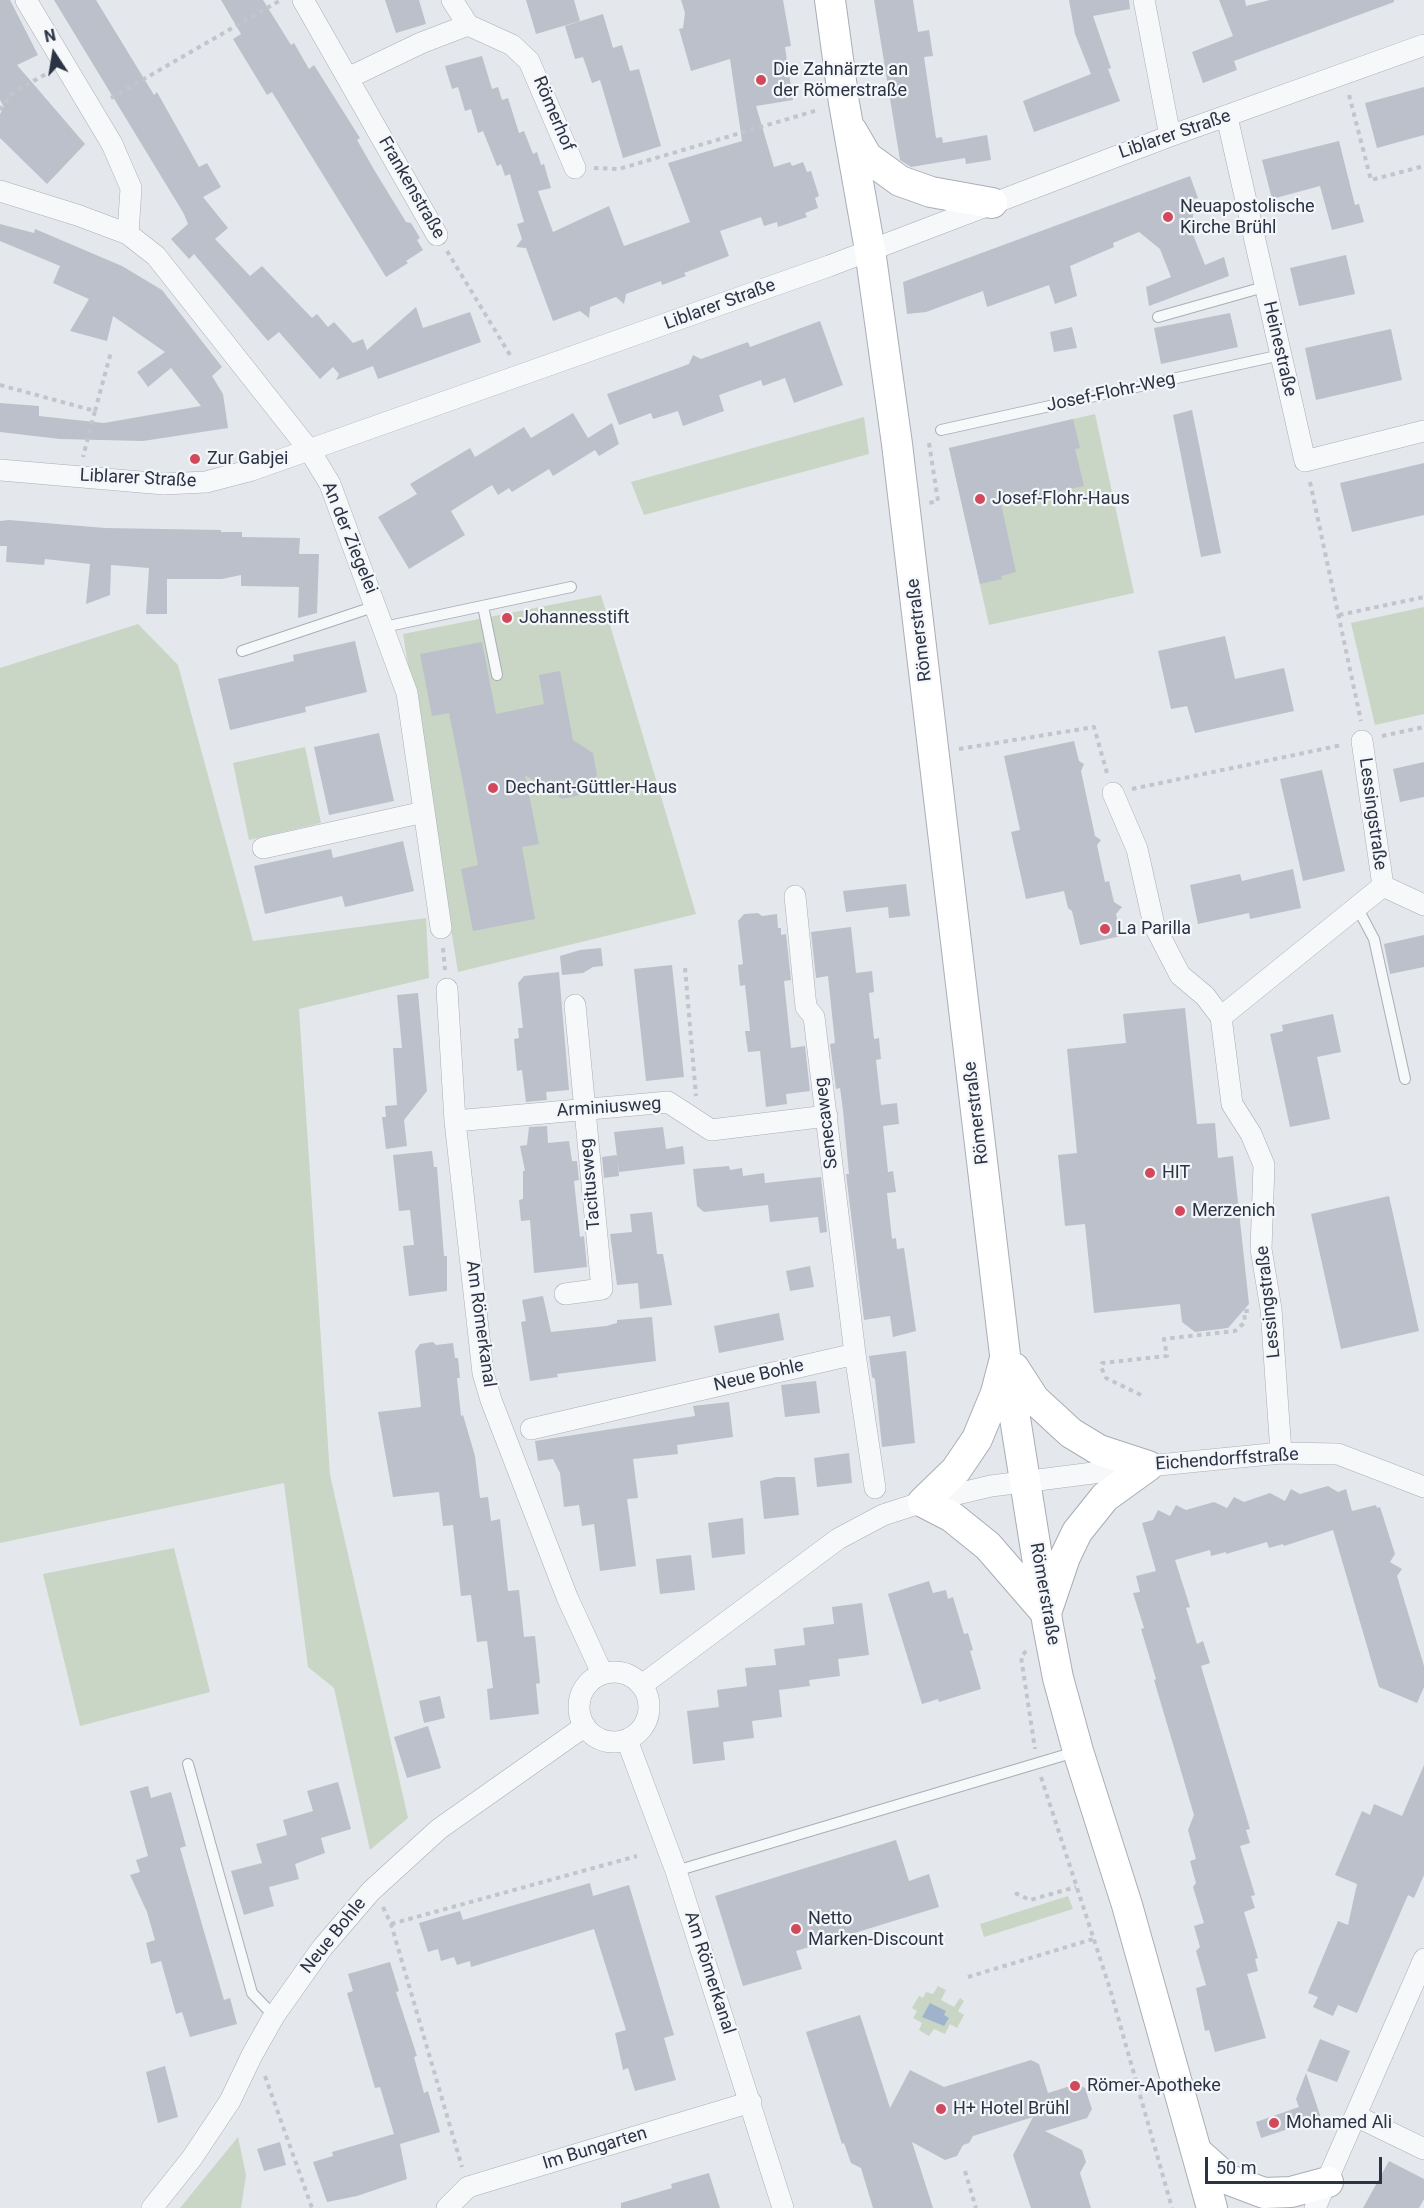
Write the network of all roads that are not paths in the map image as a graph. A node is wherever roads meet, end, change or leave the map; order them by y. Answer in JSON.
{"nodes":[{"id":1,"x":26,"y":0,"type":"edge"},
{"id":2,"x":303,"y":0,"type":"edge"},
{"id":3,"x":452,"y":0,"type":"edge"},
{"id":4,"x":830,"y":0,"type":"edge"},
{"id":5,"x":1144,"y":0,"type":"edge"},
{"id":6,"x":468,"y":25,"type":"junction"},
{"id":7,"x":1424,"y":45,"type":"edge"},
{"id":8,"x":348,"y":78,"type":"junction"},
{"id":9,"x":846,"y":113,"type":"junction"},
{"id":10,"x":1227,"y":117,"type":"junction"},
{"id":11,"x":1170,"y":136,"type":"junction"},
{"id":12,"x":575,"y":168,"type":"road end"},
{"id":13,"x":0,"y":191,"type":"edge"},
{"id":14,"x":992,"y":203,"type":"junction"},
{"id":15,"x":128,"y":234,"type":"junction"},
{"id":16,"x":438,"y":235,"type":"road end"},
{"id":17,"x":870,"y":250,"type":"junction"},
{"id":18,"x":1264,"y":287,"type":"junction"},
{"id":19,"x":1158,"y":317,"type":"dead end"},
{"id":20,"x":1281,"y":355,"type":"junction"},
{"id":21,"x":941,"y":430,"type":"road end"},
{"id":22,"x":1424,"y":431,"type":"edge"},
{"id":23,"x":310,"y":451,"type":"junction"},
{"id":24,"x":0,"y":470,"type":"edge"},
{"id":25,"x":572,"y":587,"type":"dead end"},
{"id":26,"x":376,"y":606,"type":"junction"},
{"id":27,"x":483,"y":606,"type":"junction"},
{"id":28,"x":384,"y":627,"type":"junction"},
{"id":29,"x":242,"y":651,"type":"dead end"},
{"id":30,"x":497,"y":675,"type":"dead end"},
{"id":31,"x":1362,"y":741,"type":"road end"},
{"id":32,"x":1113,"y":793,"type":"road end"},
{"id":33,"x":424,"y":812,"type":"junction"},
{"id":34,"x":263,"y":848,"type":"dead end"},
{"id":35,"x":1383,"y":886,"type":"junction"},
{"id":36,"x":795,"y":896,"type":"dead end"},
{"id":37,"x":1424,"y":905,"type":"edge"},
{"id":38,"x":1357,"y":907,"type":"junction"},
{"id":39,"x":441,"y":928,"type":"road end"},
{"id":40,"x":447,"y":989,"type":"road end"},
{"id":41,"x":575,"y":1005,"type":"dead end"},
{"id":42,"x":1221,"y":1017,"type":"junction"},
{"id":43,"x":1405,"y":1079,"type":"dead end"},
{"id":44,"x":585,"y":1109,"type":"junction"},
{"id":45,"x":827,"y":1116,"type":"junction"},
{"id":46,"x":455,"y":1121,"type":"junction"},
{"id":47,"x":565,"y":1294,"type":"dead end"},
{"id":48,"x":855,"y":1354,"type":"junction"},
{"id":49,"x":1005,"y":1355,"type":"junction"},
{"id":50,"x":531,"y":1429,"type":"dead end"},
{"id":51,"x":1281,"y":1452,"type":"junction"},
{"id":52,"x":1148,"y":1466,"type":"junction"},
{"id":53,"x":1026,"y":1482,"type":"junction"},
{"id":54,"x":1424,"y":1487,"type":"edge"},
{"id":55,"x":875,"y":1488,"type":"dead end"},
{"id":56,"x":922,"y":1502,"type":"junction"},
{"id":57,"x":1047,"y":1619,"type":"junction"},
{"id":58,"x":602,"y":1673,"type":"junction"},
{"id":59,"x":642,"y":1685,"type":"junction"},
{"id":60,"x":585,"y":1726,"type":"junction"},
{"id":61,"x":627,"y":1740,"type":"junction"},
{"id":62,"x":1078,"y":1751,"type":"junction"},
{"id":63,"x":188,"y":1764,"type":"dead end"},
{"id":64,"x":676,"y":1871,"type":"junction"},
{"id":65,"x":1424,"y":1959,"type":"edge"},
{"id":66,"x":274,"y":2016,"type":"junction"},
{"id":67,"x":750,"y":2102,"type":"junction"},
{"id":68,"x":1356,"y":2116,"type":"junction"},
{"id":69,"x":1424,"y":2149,"type":"edge"},
{"id":70,"x":1198,"y":2153,"type":"junction"},
{"id":71,"x":1328,"y":2182,"type":"junction"},
{"id":72,"x":152,"y":2208,"type":"edge"},
{"id":73,"x":447,"y":2208,"type":"edge"},
{"id":74,"x":783,"y":2208,"type":"edge"},
{"id":75,"x":1212,"y":2208,"type":"edge"},
{"id":76,"x":1315,"y":2208,"type":"edge"}],
"edges":[{"from":1,"to":15,"type":"street"},
{"from":2,"to":8,"type":"street","name":"Frankenstraße"},
{"from":3,"to":6,"type":"street"},
{"from":4,"to":9,"type":"main road","name":"Römerstraße"},
{"from":5,"to":11,"type":"street"},
{"from":6,"to":8,"type":"street"},
{"from":6,"to":12,"type":"street","name":"Römerhof"},
{"from":7,"to":10,"type":"street","name":"Liblarer Straße"},
{"from":8,"to":16,"type":"street","name":"Frankenstraße"},
{"from":9,"to":14,"type":"main road"},
{"from":9,"to":17,"type":"main road","name":"Römerstraße"},
{"from":10,"to":11,"type":"street","name":"Liblarer Straße"},
{"from":10,"to":18,"type":"street","name":"Heinestraße"},
{"from":11,"to":14,"type":"street","name":"Liblarer Straße"},
{"from":13,"to":15,"type":"street"},
{"from":14,"to":17,"type":"street","name":"Liblarer Straße"},
{"from":15,"to":23,"type":"street"},
{"from":17,"to":23,"type":"street","name":"Liblarer Straße"},
{"from":17,"to":49,"type":"main road","name":"Römerstraße"},
{"from":18,"to":19,"type":"lane"},
{"from":18,"to":20,"type":"street","name":"Heinestraße"},
{"from":20,"to":21,"type":"lane","name":"Josef-Flohr-Weg"},
{"from":20,"to":22,"type":"street","name":"Heinestraße"},
{"from":23,"to":24,"type":"street","name":"Liblarer Straße"},
{"from":23,"to":26,"type":"street","name":"An der Ziegelei"},
{"from":25,"to":27,"type":"lane"},
{"from":26,"to":28,"type":"street","name":"An der Ziegelei"},
{"from":26,"to":29,"type":"lane"},
{"from":27,"to":28,"type":"lane"},
{"from":27,"to":30,"type":"lane"},
{"from":28,"to":33,"type":"street","name":"An der Ziegelei"},
{"from":31,"to":35,"type":"street","name":"Lessingstraße"},
{"from":32,"to":42,"type":"street"},
{"from":33,"to":34,"type":"street"},
{"from":33,"to":39,"type":"street","name":"An der Ziegelei"},
{"from":35,"to":37,"type":"street","name":"Lessingstraße"},
{"from":35,"to":38,"type":"street","name":"Lessingstraße"},
{"from":36,"to":45,"type":"street","name":"Senecaweg"},
{"from":38,"to":42,"type":"street","name":"Lessingstraße"},
{"from":38,"to":43,"type":"lane"},
{"from":40,"to":46,"type":"street","name":"Am Römerkanal"},
{"from":41,"to":44,"type":"street","name":"Tacitusweg"},
{"from":42,"to":51,"type":"street","name":"Lessingstraße"},
{"from":44,"to":45,"type":"street","name":"Arminiusweg"},
{"from":44,"to":46,"type":"street","name":"Arminiusweg"},
{"from":44,"to":47,"type":"street","name":"Tacitusweg"},
{"from":45,"to":48,"type":"street","name":"Senecaweg"},
{"from":46,"to":58,"type":"street","name":"Am Römerkanal"},
{"from":48,"to":50,"type":"street","name":"Neue Bohle"},
{"from":48,"to":55,"type":"street"},
{"from":49,"to":52,"type":"main road"},
{"from":49,"to":53,"type":"main road","name":"Römerstraße"},
{"from":49,"to":56,"type":"main road"},
{"from":51,"to":52,"type":"street","name":"Eichendorffstraße"},
{"from":51,"to":54,"type":"street","name":"Eichendorffstraße"},
{"from":52,"to":53,"type":"street","name":"Eichendorffstraße"},
{"from":52,"to":57,"type":"main road"},
{"from":53,"to":56,"type":"street"},
{"from":53,"to":57,"type":"main road","name":"Römerstraße"},
{"from":56,"to":57,"type":"main road"},
{"from":56,"to":59,"type":"street"},
{"from":57,"to":62,"type":"main road","name":"Römerstraße"},
{"from":58,"to":59,"type":"street"},
{"from":58,"to":60,"type":"street"},
{"from":59,"to":61,"type":"street"},
{"from":60,"to":61,"type":"street"},
{"from":60,"to":66,"type":"street","name":"Neue Bohle"},
{"from":61,"to":64,"type":"street","name":"Am Römerkanal"},
{"from":62,"to":64,"type":"lane"},
{"from":62,"to":70,"type":"main road","name":"Römerstraße"},
{"from":63,"to":66,"type":"lane"},
{"from":64,"to":67,"type":"street","name":"Am Römerkanal"},
{"from":65,"to":68,"type":"street"},
{"from":66,"to":72,"type":"street","name":"Neue Bohle"},
{"from":67,"to":73,"type":"street","name":"Im Bungarten"},
{"from":67,"to":74,"type":"street","name":"Am Römerkanal"},
{"from":68,"to":69,"type":"street"},
{"from":68,"to":71,"type":"street"},
{"from":70,"to":71,"type":"main road"},
{"from":70,"to":75,"type":"main road","name":"Römerstraße"},
{"from":71,"to":76,"type":"street"}]}
